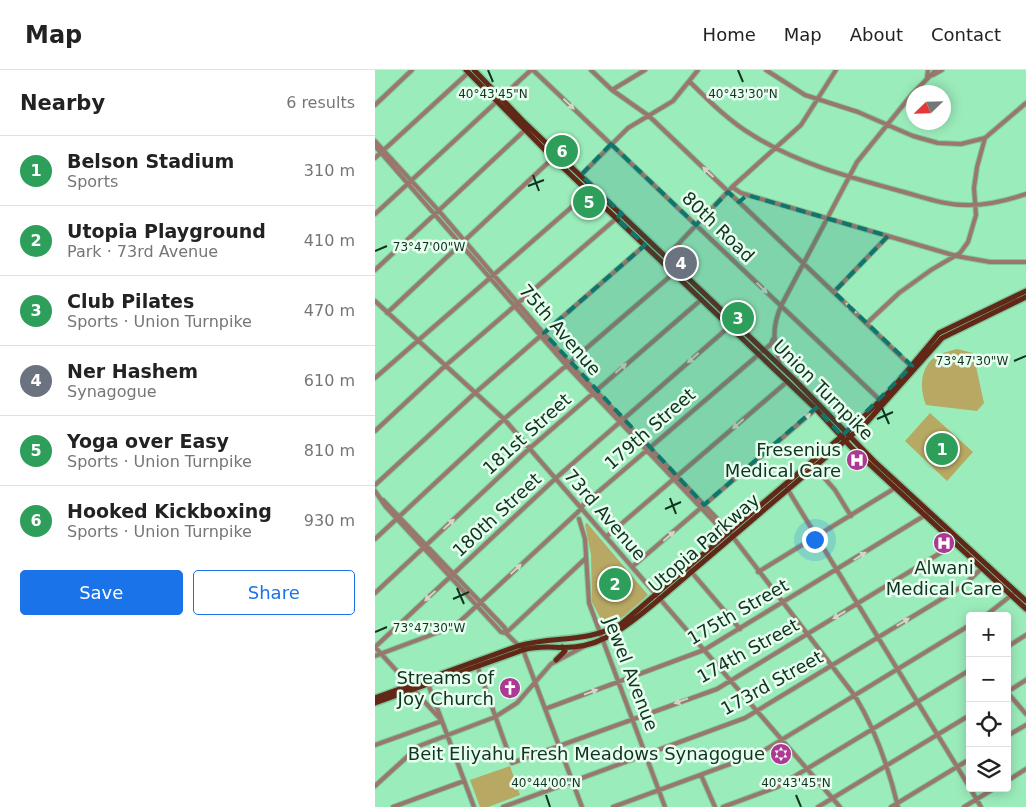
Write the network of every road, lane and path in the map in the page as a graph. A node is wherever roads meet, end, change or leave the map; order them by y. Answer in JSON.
{"nodes":[{"id":1,"x":413,"y":70,"type":"edge"},
{"id":2,"x":474,"y":70,"type":"edge"},
{"id":3,"x":532,"y":70,"type":"edge"},
{"id":4,"x":591,"y":70,"type":"edge"},
{"id":5,"x":645,"y":70,"type":"edge"},
{"id":6,"x":699,"y":70,"type":"edge"},
{"id":7,"x":766,"y":70,"type":"edge"},
{"id":8,"x":836,"y":70,"type":"edge"},
{"id":9,"x":928,"y":70,"type":"edge"},
{"id":10,"x":934,"y":70,"type":"edge"},
{"id":11,"x":942,"y":70,"type":"edge"},
{"id":12,"x":467,"y":71,"type":"edge"},
{"id":13,"x":927,"y":78,"type":"junction"},
{"id":14,"x":691,"y":82,"type":"junction"},
{"id":15,"x":921,"y":85,"type":"edge"},
{"id":16,"x":612,"y":90,"type":"junction"},
{"id":17,"x":819,"y":99,"type":"junction"},
{"id":18,"x":498,"y":100,"type":"junction"},
{"id":19,"x":906,"y":102,"type":"edge"},
{"id":20,"x":1026,"y":103,"type":"edge"},
{"id":21,"x":375,"y":105,"type":"edge"},
{"id":22,"x":649,"y":116,"type":"junction"},
{"id":23,"x":886,"y":124,"type":"junction"},
{"id":24,"x":525,"y":130,"type":"junction"},
{"id":25,"x":985,"y":138,"type":"junction"},
{"id":26,"x":375,"y":141,"type":"edge"},
{"id":27,"x":611,"y":144,"type":"junction"},
{"id":28,"x":375,"y":146,"type":"edge"},
{"id":29,"x":777,"y":149,"type":"junction"},
{"id":30,"x":382,"y":152,"type":"junction"},
{"id":31,"x":375,"y":158,"type":"edge"},
{"id":32,"x":553,"y":158,"type":"junction"},
{"id":33,"x":581,"y":175,"type":"junction"},
{"id":34,"x":848,"y":177,"type":"junction"},
{"id":35,"x":410,"y":181,"type":"junction"},
{"id":36,"x":733,"y":187,"type":"junction"},
{"id":37,"x":589,"y":192,"type":"junction"},
{"id":38,"x":729,"y":192,"type":"junction"},
{"id":39,"x":1026,"y":194,"type":"edge"},
{"id":40,"x":747,"y":195,"type":"junction"},
{"id":41,"x":739,"y":202,"type":"junction"},
{"id":42,"x":975,"y":205,"type":"junction"},
{"id":43,"x":437,"y":212,"type":"junction"},
{"id":44,"x":375,"y":214,"type":"edge"},
{"id":45,"x":622,"y":214,"type":"junction"},
{"id":46,"x":616,"y":218,"type":"junction"},
{"id":47,"x":827,"y":218,"type":"junction"},
{"id":48,"x":697,"y":225,"type":"junction"},
{"id":49,"x":888,"y":236,"type":"junction"},
{"id":50,"x":463,"y":242,"type":"junction"},
{"id":51,"x":645,"y":245,"type":"junction"},
{"id":52,"x":956,"y":256,"type":"junction"},
{"id":53,"x":666,"y":257,"type":"junction"},
{"id":54,"x":1026,"y":262,"type":"edge"},
{"id":55,"x":803,"y":263,"type":"junction"},
{"id":56,"x":375,"y":270,"type":"edge"},
{"id":57,"x":674,"y":273,"type":"junction"},
{"id":58,"x":491,"y":275,"type":"junction"},
{"id":59,"x":1026,"y":291,"type":"edge"},
{"id":60,"x":834,"y":292,"type":"junction"},
{"id":61,"x":1026,"y":297,"type":"edge"},
{"id":62,"x":701,"y":299,"type":"junction"},
{"id":63,"x":375,"y":301,"type":"edge"},
{"id":64,"x":516,"y":304,"type":"junction"},
{"id":65,"x":781,"y":306,"type":"junction"},
{"id":66,"x":387,"y":312,"type":"junction"},
{"id":67,"x":867,"y":323,"type":"junction"},
{"id":68,"x":730,"y":326,"type":"junction"},
{"id":69,"x":542,"y":334,"type":"junction"},
{"id":70,"x":773,"y":339,"type":"junction"},
{"id":71,"x":416,"y":340,"type":"junction"},
{"id":72,"x":761,"y":352,"type":"junction"},
{"id":73,"x":568,"y":364,"type":"junction"},
{"id":74,"x":445,"y":366,"type":"junction"},
{"id":75,"x":780,"y":366,"type":"junction"},
{"id":76,"x":913,"y":368,"type":"junction"},
{"id":77,"x":375,"y":378,"type":"edge"},
{"id":78,"x":788,"y":381,"type":"junction"},
{"id":79,"x":594,"y":392,"type":"junction"},
{"id":80,"x":475,"y":393,"type":"junction"},
{"id":81,"x":882,"y":402,"type":"junction"},
{"id":82,"x":816,"y":408,"type":"junction"},
{"id":83,"x":504,"y":419,"type":"junction"},
{"id":84,"x":621,"y":421,"type":"junction"},
{"id":85,"x":375,"y":432,"type":"edge"},
{"id":86,"x":849,"y":434,"type":"junction"},
{"id":87,"x":843,"y":438,"type":"junction"},
{"id":88,"x":530,"y":448,"type":"junction"},
{"id":89,"x":648,"y":449,"type":"junction"},
{"id":90,"x":812,"y":464,"type":"junction"},
{"id":91,"x":556,"y":478,"type":"junction"},
{"id":92,"x":675,"y":478,"type":"junction"},
{"id":93,"x":375,"y":485,"type":"edge"},
{"id":94,"x":786,"y":487,"type":"junction"},
{"id":95,"x":895,"y":488,"type":"junction"},
{"id":96,"x":375,"y":491,"type":"edge"},
{"id":97,"x":703,"y":506,"type":"junction"},
{"id":98,"x":581,"y":508,"type":"junction"},
{"id":99,"x":928,"y":514,"type":"junction"},
{"id":100,"x":851,"y":516,"type":"junction"},
{"id":101,"x":399,"y":517,"type":"junction"},
{"id":102,"x":579,"y":519,"type":"dead end"},
{"id":103,"x":730,"y":536,"type":"junction"},
{"id":104,"x":817,"y":536,"type":"junction"},
{"id":105,"x":606,"y":538,"type":"junction"},
{"id":106,"x":375,"y":539,"type":"edge"},
{"id":107,"x":955,"y":544,"type":"junction"},
{"id":108,"x":425,"y":546,"type":"junction"},
{"id":109,"x":586,"y":558,"type":"junction"},
{"id":110,"x":632,"y":567,"type":"junction"},
{"id":111,"x":981,"y":569,"type":"junction"},
{"id":112,"x":689,"y":570,"type":"junction"},
{"id":113,"x":837,"y":570,"type":"junction"},
{"id":114,"x":758,"y":572,"type":"junction"},
{"id":115,"x":452,"y":575,"type":"junction"},
{"id":116,"x":375,"y":593,"type":"edge"},
{"id":117,"x":1013,"y":594,"type":"junction"},
{"id":118,"x":658,"y":598,"type":"junction"},
{"id":119,"x":1026,"y":601,"type":"edge"},
{"id":120,"x":783,"y":603,"type":"junction"},
{"id":121,"x":479,"y":604,"type":"junction"},
{"id":122,"x":858,"y":604,"type":"junction"},
{"id":123,"x":1026,"y":609,"type":"edge"},
{"id":124,"x":990,"y":612,"type":"edge"},
{"id":125,"x":966,"y":628,"type":"edge"},
{"id":126,"x":740,"y":629,"type":"junction"},
{"id":127,"x":506,"y":633,"type":"junction"},
{"id":128,"x":807,"y":634,"type":"junction"},
{"id":129,"x":602,"y":635,"type":"junction"},
{"id":130,"x":1026,"y":635,"type":"edge"},
{"id":131,"x":878,"y":637,"type":"junction"},
{"id":132,"x":1011,"y":644,"type":"edge"},
{"id":133,"x":518,"y":646,"type":"junction"},
{"id":134,"x":562,"y":646,"type":"junction"},
{"id":135,"x":584,"y":646,"type":"junction"},
{"id":136,"x":375,"y":647,"type":"edge"},
{"id":137,"x":523,"y":650,"type":"junction"},
{"id":138,"x":704,"y":650,"type":"junction"},
{"id":139,"x":381,"y":654,"type":"junction"},
{"id":140,"x":375,"y":656,"type":"edge"},
{"id":141,"x":556,"y":660,"type":"junction"},
{"id":142,"x":476,"y":663,"type":"junction"},
{"id":143,"x":832,"y":666,"type":"junction"},
{"id":144,"x":898,"y":670,"type":"junction"},
{"id":145,"x":966,"y":672,"type":"edge"},
{"id":146,"x":1026,"y":680,"type":"edge"},
{"id":147,"x":731,"y":681,"type":"junction"},
{"id":148,"x":620,"y":682,"type":"junction"},
{"id":149,"x":536,"y":683,"type":"junction"},
{"id":150,"x":428,"y":684,"type":"junction"},
{"id":151,"x":411,"y":687,"type":"junction"},
{"id":152,"x":1011,"y":689,"type":"edge"},
{"id":153,"x":855,"y":696,"type":"junction"},
{"id":154,"x":1011,"y":697,"type":"edge"},
{"id":155,"x":375,"y":698,"type":"edge"},
{"id":156,"x":918,"y":702,"type":"junction"},
{"id":157,"x":375,"y":703,"type":"edge"},
{"id":158,"x":545,"y":709,"type":"junction"},
{"id":159,"x":757,"y":711,"type":"junction"},
{"id":160,"x":1026,"y":714,"type":"edge"},
{"id":161,"x":495,"y":716,"type":"junction"},
{"id":162,"x":966,"y":717,"type":"edge"},
{"id":163,"x":633,"y":718,"type":"junction"},
{"id":164,"x":442,"y":721,"type":"junction"},
{"id":165,"x":1026,"y":725,"type":"edge"},
{"id":166,"x":871,"y":730,"type":"junction"},
{"id":167,"x":937,"y":734,"type":"junction"},
{"id":168,"x":1011,"y":734,"type":"edge"},
{"id":169,"x":447,"y":736,"type":"junction"},
{"id":170,"x":782,"y":740,"type":"junction"},
{"id":171,"x":375,"y":745,"type":"edge"},
{"id":172,"x":559,"y":746,"type":"junction"},
{"id":173,"x":646,"y":754,"type":"junction"},
{"id":174,"x":966,"y":761,"type":"edge"},
{"id":175,"x":886,"y":766,"type":"junction"},
{"id":176,"x":957,"y":767,"type":"junction"},
{"id":177,"x":807,"y":769,"type":"junction"},
{"id":178,"x":1026,"y":770,"type":"edge"},
{"id":179,"x":701,"y":775,"type":"junction"},
{"id":180,"x":1011,"y":779,"type":"edge"},
{"id":181,"x":464,"y":781,"type":"junction"},
{"id":182,"x":573,"y":781,"type":"junction"},
{"id":183,"x":966,"y":782,"type":"edge"},
{"id":184,"x":375,"y":786,"type":"edge"},
{"id":185,"x":659,"y":790,"type":"junction"},
{"id":186,"x":973,"y":792,"type":"edge"},
{"id":187,"x":988,"y":792,"type":"edge"},
{"id":188,"x":832,"y":798,"type":"junction"},
{"id":189,"x":977,"y":799,"type":"junction"},
{"id":190,"x":898,"y":805,"type":"edge"},
{"id":191,"x":393,"y":807,"type":"edge"},
{"id":192,"x":474,"y":807,"type":"edge"},
{"id":193,"x":503,"y":807,"type":"edge"},
{"id":194,"x":582,"y":807,"type":"edge"},
{"id":195,"x":613,"y":807,"type":"edge"},
{"id":196,"x":665,"y":807,"type":"edge"},
{"id":197,"x":715,"y":807,"type":"edge"},
{"id":198,"x":723,"y":807,"type":"edge"},
{"id":199,"x":818,"y":807,"type":"edge"},
{"id":200,"x":840,"y":807,"type":"edge"},
{"id":201,"x":891,"y":807,"type":"edge"},
{"id":202,"x":964,"y":807,"type":"edge"},
{"id":203,"x":981,"y":807,"type":"edge"}],
"edges":[{"from":1,"to":21,"type":"street"},
{"from":2,"to":18,"type":"main road","name":"Union Turnpike"},
{"from":3,"to":18,"type":"street"},
{"from":3,"to":27,"type":"street","name":"80th Road","one_way":true},
{"from":4,"to":16,"type":"street"},
{"from":5,"to":16,"type":"street"},
{"from":6,"to":14,"type":"street"},
{"from":7,"to":17,"type":"street"},
{"from":8,"to":17,"type":"street"},
{"from":9,"to":13,"type":"street"},
{"from":10,"to":13,"type":"street"},
{"from":11,"to":13,"type":"street"},
{"from":12,"to":18,"type":"main road","name":"Union Turnpike"},
{"from":12,"to":30,"type":"street"},
{"from":13,"to":15,"type":"street"},
{"from":14,"to":22,"type":"street"},
{"from":14,"to":29,"type":"street"},
{"from":16,"to":22,"type":"street"},
{"from":17,"to":23,"type":"street"},
{"from":17,"to":29,"type":"street"},
{"from":18,"to":24,"type":"main road","name":"Union Turnpike"},
{"from":18,"to":33,"type":"main road","name":"Union Turnpike"},
{"from":18,"to":35,"type":"street"},
{"from":19,"to":23,"type":"street"},
{"from":20,"to":25,"type":"street"},
{"from":22,"to":27,"type":"street"},
{"from":38,"to":22,"type":"street","one_way":true},
{"from":23,"to":25,"type":"street"},
{"from":23,"to":34,"type":"street"},
{"from":24,"to":32,"type":"main road","name":"Union Turnpike"},
{"from":24,"to":43,"type":"street"},
{"from":25,"to":42,"type":"street"},
{"from":26,"to":30,"type":"street","name":"75th Avenue"},
{"from":27,"to":33,"type":"street"},
{"from":27,"to":48,"type":"street","name":"80th Road"},
{"from":28,"to":30,"type":"street","name":"75th Avenue"},
{"from":29,"to":34,"type":"street"},
{"from":29,"to":36,"type":"street"},
{"from":30,"to":31,"type":"street"},
{"from":30,"to":35,"type":"street","name":"75th Avenue"},
{"from":32,"to":37,"type":"main road","name":"Union Turnpike"},
{"from":32,"to":50,"type":"street"},
{"from":33,"to":45,"type":"main road","name":"Union Turnpike"},
{"from":34,"to":42,"type":"street"},
{"from":34,"to":47,"type":"street"},
{"from":35,"to":43,"type":"street","name":"75th Avenue"},
{"from":35,"to":44,"type":"street"},
{"from":36,"to":38,"type":"street"},
{"from":36,"to":40,"type":"street"},
{"from":37,"to":46,"type":"main road","name":"Union Turnpike"},
{"from":37,"to":58,"type":"street"},
{"from":38,"to":41,"type":"street"},
{"from":38,"to":48,"type":"street"},
{"from":39,"to":42,"type":"street"},
{"from":40,"to":41,"type":"street"},
{"from":40,"to":47,"type":"street"},
{"from":41,"to":55,"type":"street"},
{"from":42,"to":52,"type":"street"},
{"from":43,"to":50,"type":"street","name":"75th Avenue"},
{"from":43,"to":56,"type":"street"},
{"from":45,"to":46,"type":"street"},
{"from":45,"to":53,"type":"main road","name":"Union Turnpike"},
{"from":46,"to":51,"type":"main road","name":"Union Turnpike"},
{"from":46,"to":64,"type":"street"},
{"from":47,"to":49,"type":"street"},
{"from":47,"to":55,"type":"street"},
{"from":48,"to":53,"type":"street"},
{"from":48,"to":65,"type":"street","name":"80th Road","one_way":true},
{"from":49,"to":52,"type":"street"},
{"from":49,"to":60,"type":"street"},
{"from":50,"to":58,"type":"street","name":"75th Avenue"},
{"from":50,"to":66,"type":"street"},
{"from":51,"to":57,"type":"main road","name":"Union Turnpike"},
{"from":51,"to":69,"type":"street"},
{"from":52,"to":54,"type":"street"},
{"from":52,"to":67,"type":"street"},
{"from":53,"to":72,"type":"main road","name":"Union Turnpike"},
{"from":55,"to":60,"type":"street"},
{"from":55,"to":65,"type":"street"},
{"from":57,"to":62,"type":"main road","name":"Union Turnpike"},
{"from":57,"to":73,"type":"street"},
{"from":58,"to":64,"type":"street","name":"75th Avenue"},
{"from":58,"to":71,"type":"street"},
{"from":59,"to":76,"type":"main road","name":"Utopia Parkway"},
{"from":67,"to":60,"type":"street","one_way":true},
{"from":61,"to":76,"type":"main road","name":"Utopia Parkway"},
{"from":62,"to":68,"type":"main road","name":"Union Turnpike"},
{"from":79,"to":62,"type":"street","name":"181st Street","one_way":true},
{"from":63,"to":66,"type":"street","name":"73rd Avenue"},
{"from":64,"to":69,"type":"street","name":"75th Avenue"},
{"from":64,"to":74,"type":"street"},
{"from":65,"to":70,"type":"street"},
{"from":65,"to":81,"type":"street","name":"80th Road"},
{"from":66,"to":71,"type":"street","name":"73rd Avenue"},
{"from":67,"to":76,"type":"street"},
{"from":68,"to":72,"type":"main road","name":"Union Turnpike"},
{"from":68,"to":84,"type":"street","name":"180th Street","one_way":true},
{"from":69,"to":73,"type":"street","name":"75th Avenue"},
{"from":69,"to":80,"type":"street"},
{"from":70,"to":72,"type":"street","name":"179th Street"},
{"from":70,"to":75,"type":"street"},
{"from":71,"to":74,"type":"street","name":"73rd Avenue"},
{"from":71,"to":77,"type":"street"},
{"from":72,"to":75,"type":"main road","name":"Union Turnpike"},
{"from":72,"to":78,"type":"main road","name":"Union Turnpike"},
{"from":72,"to":89,"type":"street","name":"179th Street"},
{"from":73,"to":79,"type":"street","name":"75th Avenue"},
{"from":73,"to":83,"type":"street"},
{"from":74,"to":80,"type":"street","name":"73rd Avenue"},
{"from":74,"to":85,"type":"street"},
{"from":75,"to":86,"type":"main road","name":"Union Turnpike"},
{"from":76,"to":81,"type":"main road","name":"Utopia Parkway"},
{"from":78,"to":82,"type":"main road","name":"Union Turnpike"},
{"from":78,"to":92,"type":"street","one_way":true},
{"from":79,"to":84,"type":"street","name":"75th Avenue"},
{"from":79,"to":88,"type":"street","name":"181st Street"},
{"from":80,"to":83,"type":"street","name":"73rd Avenue"},
{"from":80,"to":93,"type":"street"},
{"from":81,"to":86,"type":"main road","name":"Utopia Parkway"},
{"from":82,"to":87,"type":"main road","name":"Union Turnpike"},
{"from":97,"to":82,"type":"street","one_way":true},
{"from":83,"to":88,"type":"street","name":"73rd Avenue"},
{"from":83,"to":101,"type":"street"},
{"from":84,"to":89,"type":"street","name":"75th Avenue"},
{"from":84,"to":91,"type":"street","name":"180th Street"},
{"from":86,"to":87,"type":"main road","name":"Utopia Parkway"},
{"from":86,"to":99,"type":"main road","name":"Union Turnpike"},
{"from":87,"to":90,"type":"main road","name":"Utopia Parkway"},
{"from":87,"to":95,"type":"main road","name":"Union Turnpike"},
{"from":88,"to":91,"type":"street","name":"73rd Avenue"},
{"from":108,"to":88,"type":"street","name":"181st Street","one_way":true},
{"from":89,"to":92,"type":"street","name":"75th Avenue"},
{"from":89,"to":98,"type":"street","name":"179th Street"},
{"from":90,"to":94,"type":"main road","name":"Utopia Parkway"},
{"from":90,"to":100,"type":"street"},
{"from":91,"to":98,"type":"street","name":"73rd Avenue"},
{"from":91,"to":115,"type":"street","name":"180th Street"},
{"from":92,"to":97,"type":"street","name":"75th Avenue"},
{"from":92,"to":105,"type":"street"},
{"from":94,"to":103,"type":"main road","name":"Utopia Parkway"},
{"from":94,"to":104,"type":"street"},
{"from":95,"to":99,"type":"main road","name":"Union Turnpike"},
{"from":95,"to":100,"type":"street"},
{"from":96,"to":101,"type":"street"},
{"from":97,"to":103,"type":"street","name":"75th Avenue"},
{"from":110,"to":97,"type":"street","one_way":true},
{"from":98,"to":105,"type":"street","name":"73rd Avenue"},
{"from":121,"to":98,"type":"street","name":"179th Street","one_way":true},
{"from":99,"to":107,"type":"main road","name":"Union Turnpike"},
{"from":113,"to":99,"type":"street","name":"175th Street","one_way":true},
{"from":99,"to":117,"type":"main road","name":"Union Turnpike"},
{"from":100,"to":104,"type":"street"},
{"from":101,"to":106,"type":"street"},
{"from":101,"to":108,"type":"street"},
{"from":102,"to":109,"type":"street","name":"Jewel Avenue"},
{"from":103,"to":112,"type":"main road","name":"Utopia Parkway"},
{"from":103,"to":114,"type":"street","name":"75th Avenue"},
{"from":104,"to":113,"type":"street"},
{"from":104,"to":114,"type":"street"},
{"from":105,"to":110,"type":"street","name":"73rd Avenue"},
{"from":107,"to":111,"type":"main road","name":"Union Turnpike"},
{"from":107,"to":122,"type":"street","name":"174th Street"},
{"from":108,"to":115,"type":"street"},
{"from":108,"to":116,"type":"street","name":"181st Street"},
{"from":109,"to":127,"type":"street"},
{"from":109,"to":129,"type":"street","name":"Jewel Avenue"},
{"from":110,"to":118,"type":"street","name":"73rd Avenue"},
{"from":111,"to":117,"type":"main road","name":"Union Turnpike"},
{"from":131,"to":111,"type":"street","name":"173rd Street","one_way":true},
{"from":112,"to":118,"type":"main road","name":"Utopia Parkway"},
{"from":112,"to":126,"type":"street"},
{"from":113,"to":120,"type":"street","name":"175th Street"},
{"from":113,"to":122,"type":"street"},
{"from":114,"to":120,"type":"street","name":"75th Avenue"},
{"from":115,"to":121,"type":"street"},
{"from":115,"to":136,"type":"street","name":"180th Street","one_way":true},
{"from":117,"to":119,"type":"main road","name":"Union Turnpike"},
{"from":117,"to":123,"type":"main road","name":"Union Turnpike"},
{"from":117,"to":124,"type":"street"},
{"from":118,"to":129,"type":"main road","name":"Utopia Parkway"},
{"from":118,"to":138,"type":"street","name":"73rd Avenue"},
{"from":120,"to":126,"type":"street","name":"175th Street"},
{"from":120,"to":128,"type":"street","name":"75th Avenue"},
{"from":121,"to":127,"type":"street"},
{"from":121,"to":139,"type":"street","name":"179th Street"},
{"from":122,"to":128,"type":"street","name":"174th Street","one_way":true},
{"from":122,"to":131,"type":"street"},
{"from":125,"to":144,"type":"street"},
{"from":126,"to":138,"type":"street","name":"175th Street"},
{"from":127,"to":133,"type":"street"},
{"from":128,"to":143,"type":"street","name":"75th Avenue"},
{"from":128,"to":147,"type":"street","name":"174th Street"},
{"from":129,"to":133,"type":"main road","name":"Utopia Parkway"},
{"from":129,"to":135,"type":"main road","name":"Utopia Parkway"},
{"from":129,"to":148,"type":"street","name":"Jewel Avenue"},
{"from":130,"to":132,"type":"street"},
{"from":131,"to":143,"type":"street","name":"173rd Street"},
{"from":131,"to":144,"type":"street"},
{"from":133,"to":137,"type":"street"},
{"from":133,"to":142,"type":"main road","name":"Utopia Parkway"},
{"from":134,"to":135,"type":"main road","name":"Utopia Parkway"},
{"from":134,"to":137,"type":"main road","name":"Utopia Parkway"},
{"from":134,"to":141,"type":"main road"},
{"from":135,"to":141,"type":"street"},
{"from":136,"to":139,"type":"street"},
{"from":137,"to":142,"type":"main road","name":"Utopia Parkway"},
{"from":137,"to":149,"type":"street"},
{"from":138,"to":147,"type":"street","name":"73rd Avenue"},
{"from":138,"to":148,"type":"street","name":"175th Street"},
{"from":139,"to":140,"type":"street","name":"179th Street"},
{"from":139,"to":151,"type":"street"},
{"from":141,"to":149,"type":"street"},
{"from":142,"to":150,"type":"main road","name":"Utopia Parkway"},
{"from":142,"to":151,"type":"main road","name":"Utopia Parkway"},
{"from":142,"to":161,"type":"street"},
{"from":143,"to":153,"type":"street","name":"75th Avenue"},
{"from":143,"to":159,"type":"street","name":"173rd Street"},
{"from":144,"to":153,"type":"street"},
{"from":144,"to":156,"type":"street"},
{"from":145,"to":156,"type":"street"},
{"from":146,"to":152,"type":"street"},
{"from":147,"to":159,"type":"street","name":"73rd Avenue"},
{"from":147,"to":163,"type":"street","name":"174th Street","one_way":true},
{"from":158,"to":148,"type":"street","name":"175th Street","one_way":true},
{"from":148,"to":163,"type":"street","name":"Jewel Avenue"},
{"from":149,"to":158,"type":"street"},
{"from":149,"to":161,"type":"street"},
{"from":150,"to":151,"type":"main road","name":"Utopia Parkway"},
{"from":150,"to":164,"type":"street"},
{"from":151,"to":155,"type":"main road","name":"Utopia Parkway"},
{"from":151,"to":157,"type":"main road","name":"Utopia Parkway"},
{"from":151,"to":164,"type":"street"},
{"from":153,"to":166,"type":"street","name":"75th Avenue"},
{"from":153,"to":170,"type":"street"},
{"from":154,"to":160,"type":"street"},
{"from":156,"to":166,"type":"street"},
{"from":156,"to":167,"type":"street"},
{"from":158,"to":172,"type":"street"},
{"from":159,"to":170,"type":"street","name":"73rd Avenue"},
{"from":159,"to":173,"type":"street","name":"173rd Street"},
{"from":161,"to":169,"type":"street"},
{"from":161,"to":172,"type":"street","name":"174th Street"},
{"from":162,"to":167,"type":"street"},
{"from":163,"to":172,"type":"street","name":"174th Street"},
{"from":163,"to":173,"type":"street","name":"Jewel Avenue"},
{"from":164,"to":169,"type":"street"},
{"from":164,"to":171,"type":"street"},
{"from":165,"to":168,"type":"street"},
{"from":166,"to":175,"type":"street","name":"75th Avenue"},
{"from":166,"to":177,"type":"street"},
{"from":167,"to":175,"type":"street"},
{"from":167,"to":176,"type":"street"},
{"from":169,"to":181,"type":"street"},
{"from":169,"to":184,"type":"street"},
{"from":170,"to":177,"type":"street","name":"73rd Avenue"},
{"from":170,"to":179,"type":"street"},
{"from":172,"to":182,"type":"street"},
{"from":173,"to":182,"type":"street","name":"173rd Street"},
{"from":173,"to":185,"type":"street","name":"Jewel Avenue"},
{"from":174,"to":176,"type":"street"},
{"from":175,"to":188,"type":"street"},
{"from":175,"to":190,"type":"street","name":"75th Avenue"},
{"from":176,"to":183,"type":"street"},
{"from":176,"to":190,"type":"street"},
{"from":177,"to":188,"type":"street","name":"73rd Avenue"},
{"from":177,"to":198,"type":"street"},
{"from":178,"to":180,"type":"street"},
{"from":179,"to":185,"type":"street"},
{"from":179,"to":197,"type":"street"},
{"from":181,"to":191,"type":"street"},
{"from":181,"to":192,"type":"street"},
{"from":182,"to":193,"type":"street","name":"173rd Street"},
{"from":182,"to":194,"type":"street"},
{"from":185,"to":195,"type":"street"},
{"from":185,"to":196,"type":"street","name":"Jewel Avenue"},
{"from":186,"to":189,"type":"street"},
{"from":187,"to":189,"type":"street"},
{"from":188,"to":199,"type":"street"},
{"from":188,"to":200,"type":"street","name":"73rd Avenue"},
{"from":189,"to":202,"type":"street"},
{"from":189,"to":203,"type":"street"},
{"from":190,"to":201,"type":"street"}]}
